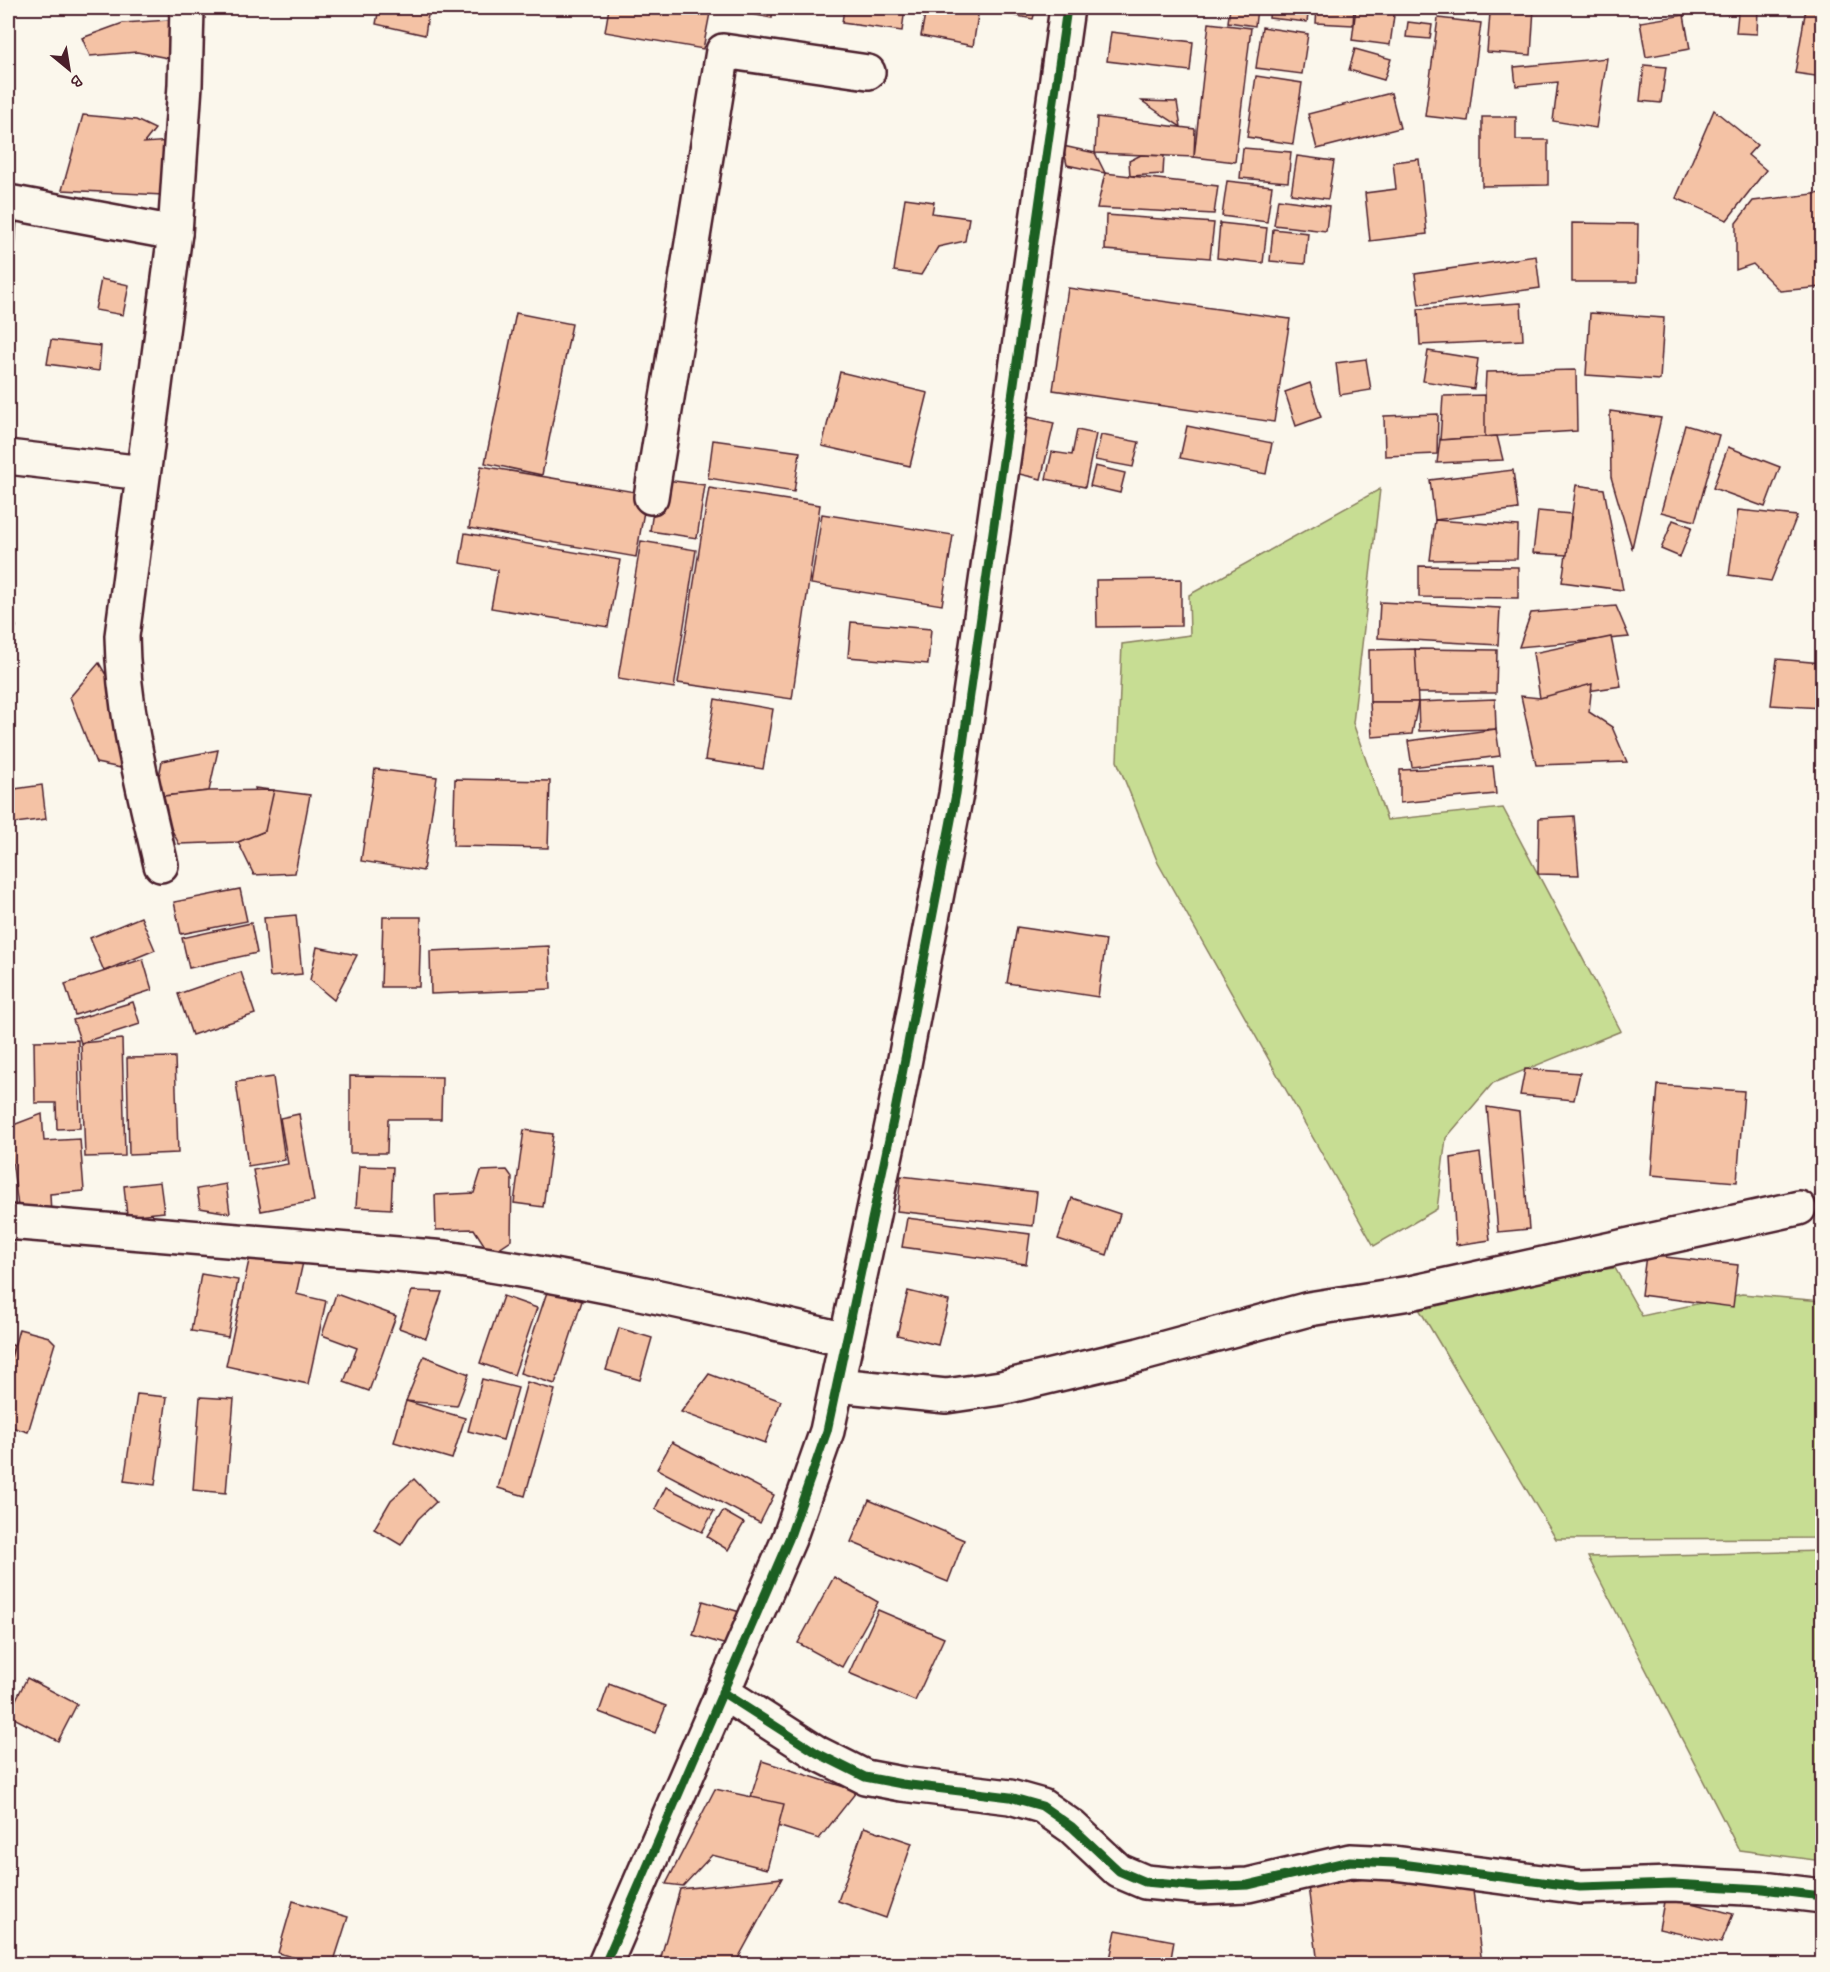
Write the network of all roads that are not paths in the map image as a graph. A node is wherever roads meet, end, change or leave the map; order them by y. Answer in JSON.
{"nodes":[{"id":1,"x":187,"y":8,"type":"edge"},
{"id":2,"x":1066,"y":8,"type":"edge"},
{"id":3,"x":868,"y":72,"type":"dead end"},
{"id":4,"x":8,"y":202,"type":"edge"},
{"id":5,"x":175,"y":233,"type":"junction"},
{"id":6,"x":8,"y":457,"type":"edge"},
{"id":7,"x":142,"y":473,"type":"junction"},
{"id":8,"x":651,"y":497,"type":"dead end"},
{"id":9,"x":161,"y":865,"type":"dead end"},
{"id":10,"x":1799,"y":1208,"type":"dead end"},
{"id":11,"x":8,"y":1222,"type":"edge"},
{"id":12,"x":846,"y":1340,"type":"junction"},
{"id":13,"x":837,"y":1385,"type":"junction"},
{"id":14,"x":722,"y":1692,"type":"junction"},
{"id":15,"x":1822,"y":1896,"type":"edge"},
{"id":16,"x":605,"y":1965,"type":"edge"}],
"edges":[{"from":1,"to":5,"type":"street"},
{"from":2,"to":12,"type":"street"},
{"from":3,"to":8,"type":"street"},
{"from":4,"to":5,"type":"street"},
{"from":5,"to":7,"type":"street"},
{"from":6,"to":7,"type":"street"},
{"from":7,"to":9,"type":"street"},
{"from":10,"to":13,"type":"street"},
{"from":11,"to":12,"type":"street"},
{"from":12,"to":13,"type":"street"},
{"from":13,"to":14,"type":"street"},
{"from":14,"to":15,"type":"street"},
{"from":14,"to":16,"type":"street"}]}
